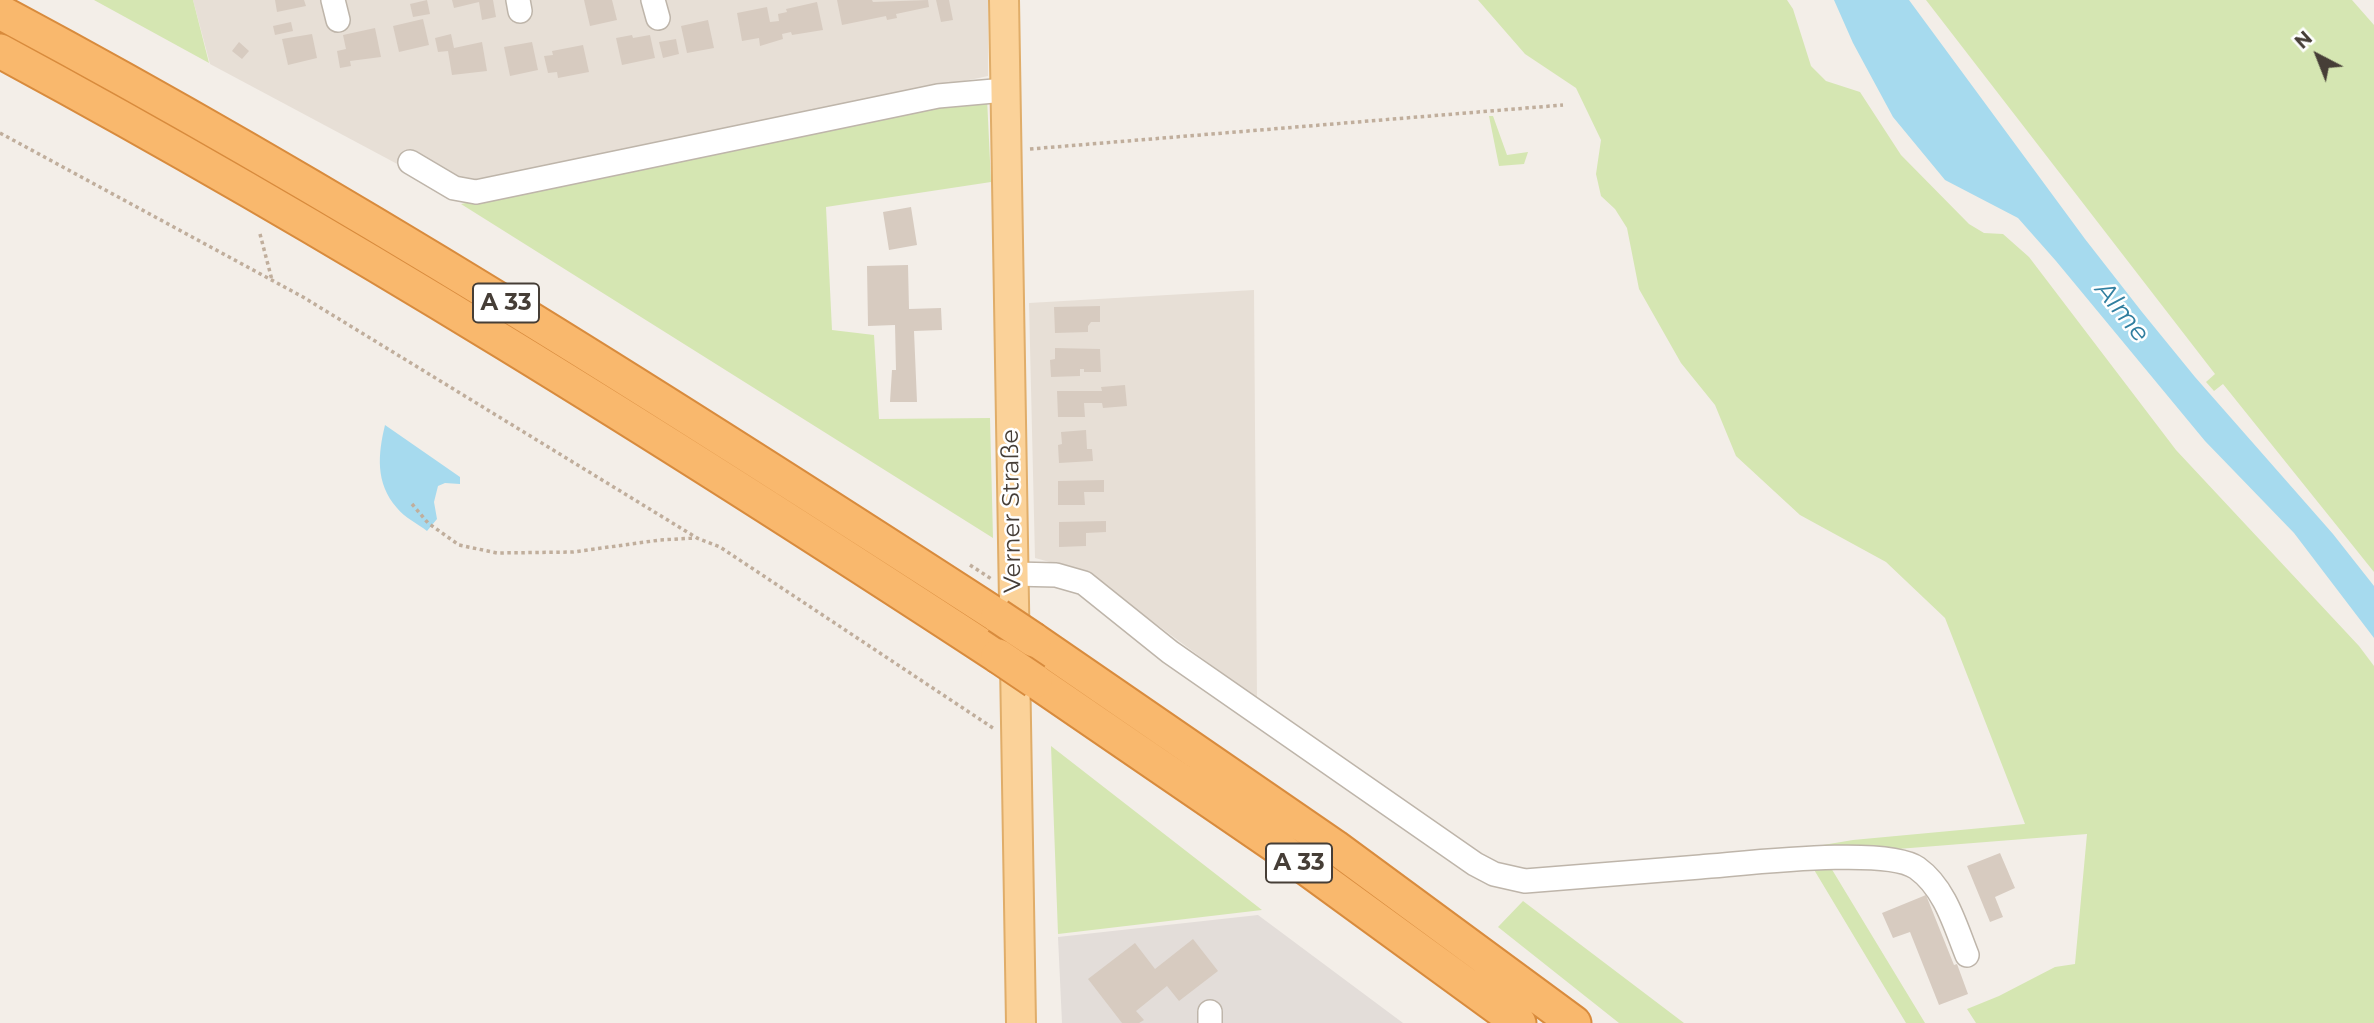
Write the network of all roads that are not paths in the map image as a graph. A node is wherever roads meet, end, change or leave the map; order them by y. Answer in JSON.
{"nodes":[{"id":1,"x":1004,"y":0,"type":"edge"},
{"id":2,"x":0,"y":12,"type":"edge"},
{"id":3,"x":0,"y":51,"type":"edge"},
{"id":4,"x":1005,"y":90,"type":"junction"},
{"id":5,"x":410,"y":162,"type":"dead end"},
{"id":6,"x":1004,"y":578,"type":"junction"},
{"id":7,"x":1967,"y":955,"type":"dead end"},
{"id":8,"x":1021,"y":1023,"type":"edge"},
{"id":9,"x":1519,"y":1023,"type":"edge"},
{"id":10,"x":1574,"y":1023,"type":"edge"}],
"edges":[{"from":1,"to":4,"type":"main road","name":"Verner Straße"},
{"from":2,"to":10,"type":"highway","number":"A 33","bridge":true},
{"from":3,"to":9,"type":"highway","number":"A 33","bridge":true},
{"from":4,"to":5,"type":"lane"},
{"from":4,"to":6,"type":"main road","name":"Verner Straße"},
{"from":6,"to":7,"type":"lane"},
{"from":6,"to":8,"type":"main road","name":"Verner Straße"}]}
